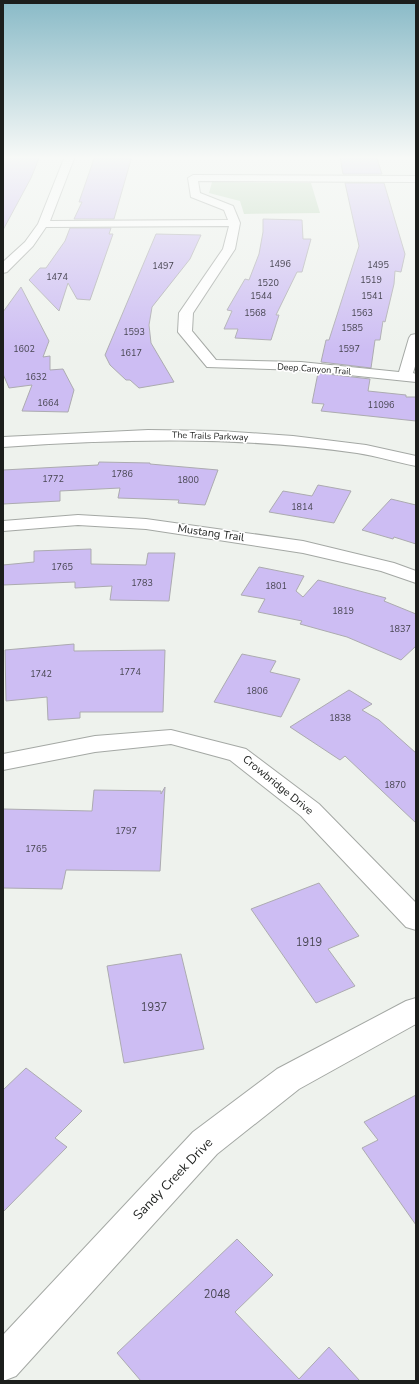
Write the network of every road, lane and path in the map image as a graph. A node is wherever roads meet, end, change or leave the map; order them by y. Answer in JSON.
{"nodes":[{"id":1,"x":45,"y":221,"type":"edge"},
{"id":2,"x":235,"y":223,"type":"joint"},
{"id":3,"x":44,"y":224,"type":"junction"},
{"id":4,"x":3,"y":269,"type":"edge"},
{"id":5,"x":416,"y":338,"type":"edge"},
{"id":6,"x":410,"y":378,"type":"edge"},
{"id":7,"x":3,"y":442,"type":"edge"},
{"id":8,"x":416,"y":461,"type":"edge"},
{"id":9,"x":3,"y":526,"type":"edge"},
{"id":10,"x":416,"y":577,"type":"edge"},
{"id":11,"x":3,"y":762,"type":"edge"},
{"id":12,"x":416,"y":920,"type":"edge"},
{"id":13,"x":416,"y":1010,"type":"edge"},
{"id":14,"x":3,"y":1363,"type":"edge"}],
"edges":[{"from":1,"to":3,"type":"street"},
{"from":2,"to":3,"type":"street"},
{"from":2,"to":6,"type":"street","name":"Deep Canyon Trail"},
{"from":3,"to":4,"type":"street"},
{"from":5,"to":6,"type":"street"},
{"from":7,"to":8,"type":"street","name":"The Trails Parkway"},
{"from":9,"to":10,"type":"street","name":"Mustang Trail"},
{"from":11,"to":12,"type":"street","name":"Crowbridge Drive"},
{"from":13,"to":14,"type":"street","name":"Sandy Creek Drive"}]}
